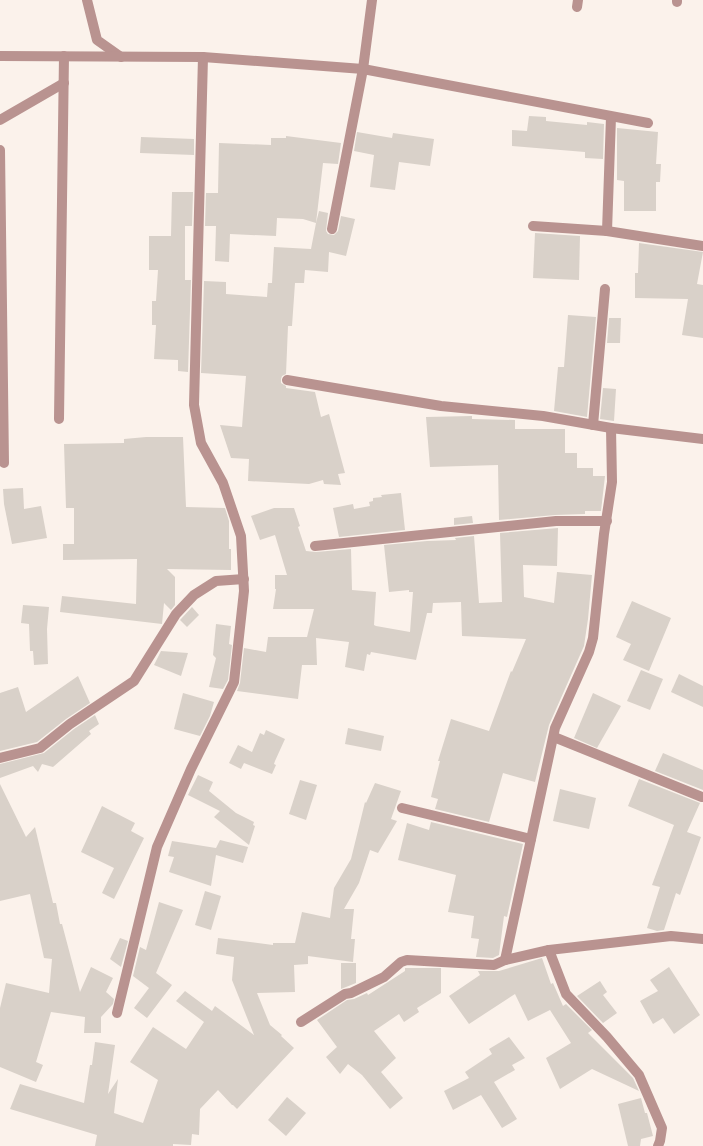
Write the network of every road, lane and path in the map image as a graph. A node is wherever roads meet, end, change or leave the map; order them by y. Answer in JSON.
{"nodes":[{"id":1,"x":87,"y":0,"type":"edge"},
{"id":2,"x":372,"y":0,"type":"edge"},
{"id":3,"x":0,"y":56,"type":"edge"},
{"id":4,"x":64,"y":56,"type":"junction"},
{"id":5,"x":121,"y":57,"type":"junction"},
{"id":6,"x":203,"y":57,"type":"junction"},
{"id":7,"x":363,"y":69,"type":"junction"},
{"id":8,"x":64,"y":84,"type":"junction"},
{"id":9,"x":611,"y":117,"type":"junction"},
{"id":10,"x":0,"y":120,"type":"edge"},
{"id":11,"x":648,"y":123,"type":"dead end"},
{"id":12,"x":0,"y":150,"type":"edge"},
{"id":13,"x":533,"y":226,"type":"dead end"},
{"id":14,"x":332,"y":230,"type":"dead end"},
{"id":15,"x":607,"y":232,"type":"junction"},
{"id":16,"x":703,"y":246,"type":"edge"},
{"id":17,"x":605,"y":289,"type":"dead end"},
{"id":18,"x":288,"y":380,"type":"dead end"},
{"id":19,"x":59,"y":419,"type":"dead end"},
{"id":20,"x":593,"y":425,"type":"junction"},
{"id":21,"x":611,"y":428,"type":"junction"},
{"id":22,"x":703,"y":439,"type":"edge"},
{"id":23,"x":4,"y":463,"type":"dead end"},
{"id":24,"x":607,"y":521,"type":"junction"},
{"id":25,"x":315,"y":546,"type":"dead end"},
{"id":26,"x":244,"y":578,"type":"junction"},
{"id":27,"x":554,"y":736,"type":"junction"},
{"id":28,"x":0,"y":758,"type":"edge"},
{"id":29,"x":702,"y":797,"type":"dead end"},
{"id":30,"x":402,"y":808,"type":"dead end"},
{"id":31,"x":531,"y":839,"type":"junction"},
{"id":32,"x":703,"y":939,"type":"edge"},
{"id":33,"x":549,"y":950,"type":"junction"},
{"id":34,"x":505,"y":960,"type":"junction"},
{"id":35,"x":117,"y":1013,"type":"dead end"},
{"id":36,"x":300,"y":1022,"type":"dead end"},
{"id":37,"x":658,"y":1146,"type":"edge"}],
"edges":[{"from":1,"to":5,"type":"street"},
{"from":2,"to":7,"type":"street"},
{"from":3,"to":4,"type":"street"},
{"from":4,"to":5,"type":"street"},
{"from":4,"to":8,"type":"street"},
{"from":5,"to":6,"type":"street"},
{"from":6,"to":7,"type":"street"},
{"from":6,"to":26,"type":"street"},
{"from":7,"to":9,"type":"street"},
{"from":7,"to":14,"type":"street"},
{"from":8,"to":10,"type":"street"},
{"from":8,"to":19,"type":"street"},
{"from":9,"to":11,"type":"street"},
{"from":9,"to":15,"type":"street"},
{"from":12,"to":23,"type":"street"},
{"from":13,"to":15,"type":"street"},
{"from":15,"to":16,"type":"street"},
{"from":17,"to":20,"type":"street"},
{"from":18,"to":20,"type":"street"},
{"from":20,"to":21,"type":"street"},
{"from":21,"to":22,"type":"street"},
{"from":21,"to":24,"type":"street"},
{"from":24,"to":25,"type":"street"},
{"from":24,"to":27,"type":"street"},
{"from":26,"to":28,"type":"street"},
{"from":26,"to":35,"type":"street"},
{"from":27,"to":29,"type":"street"},
{"from":27,"to":31,"type":"street"},
{"from":30,"to":31,"type":"street"},
{"from":31,"to":34,"type":"street"},
{"from":32,"to":33,"type":"street"},
{"from":33,"to":34,"type":"street"},
{"from":33,"to":37,"type":"street"},
{"from":34,"to":36,"type":"street"}]}
